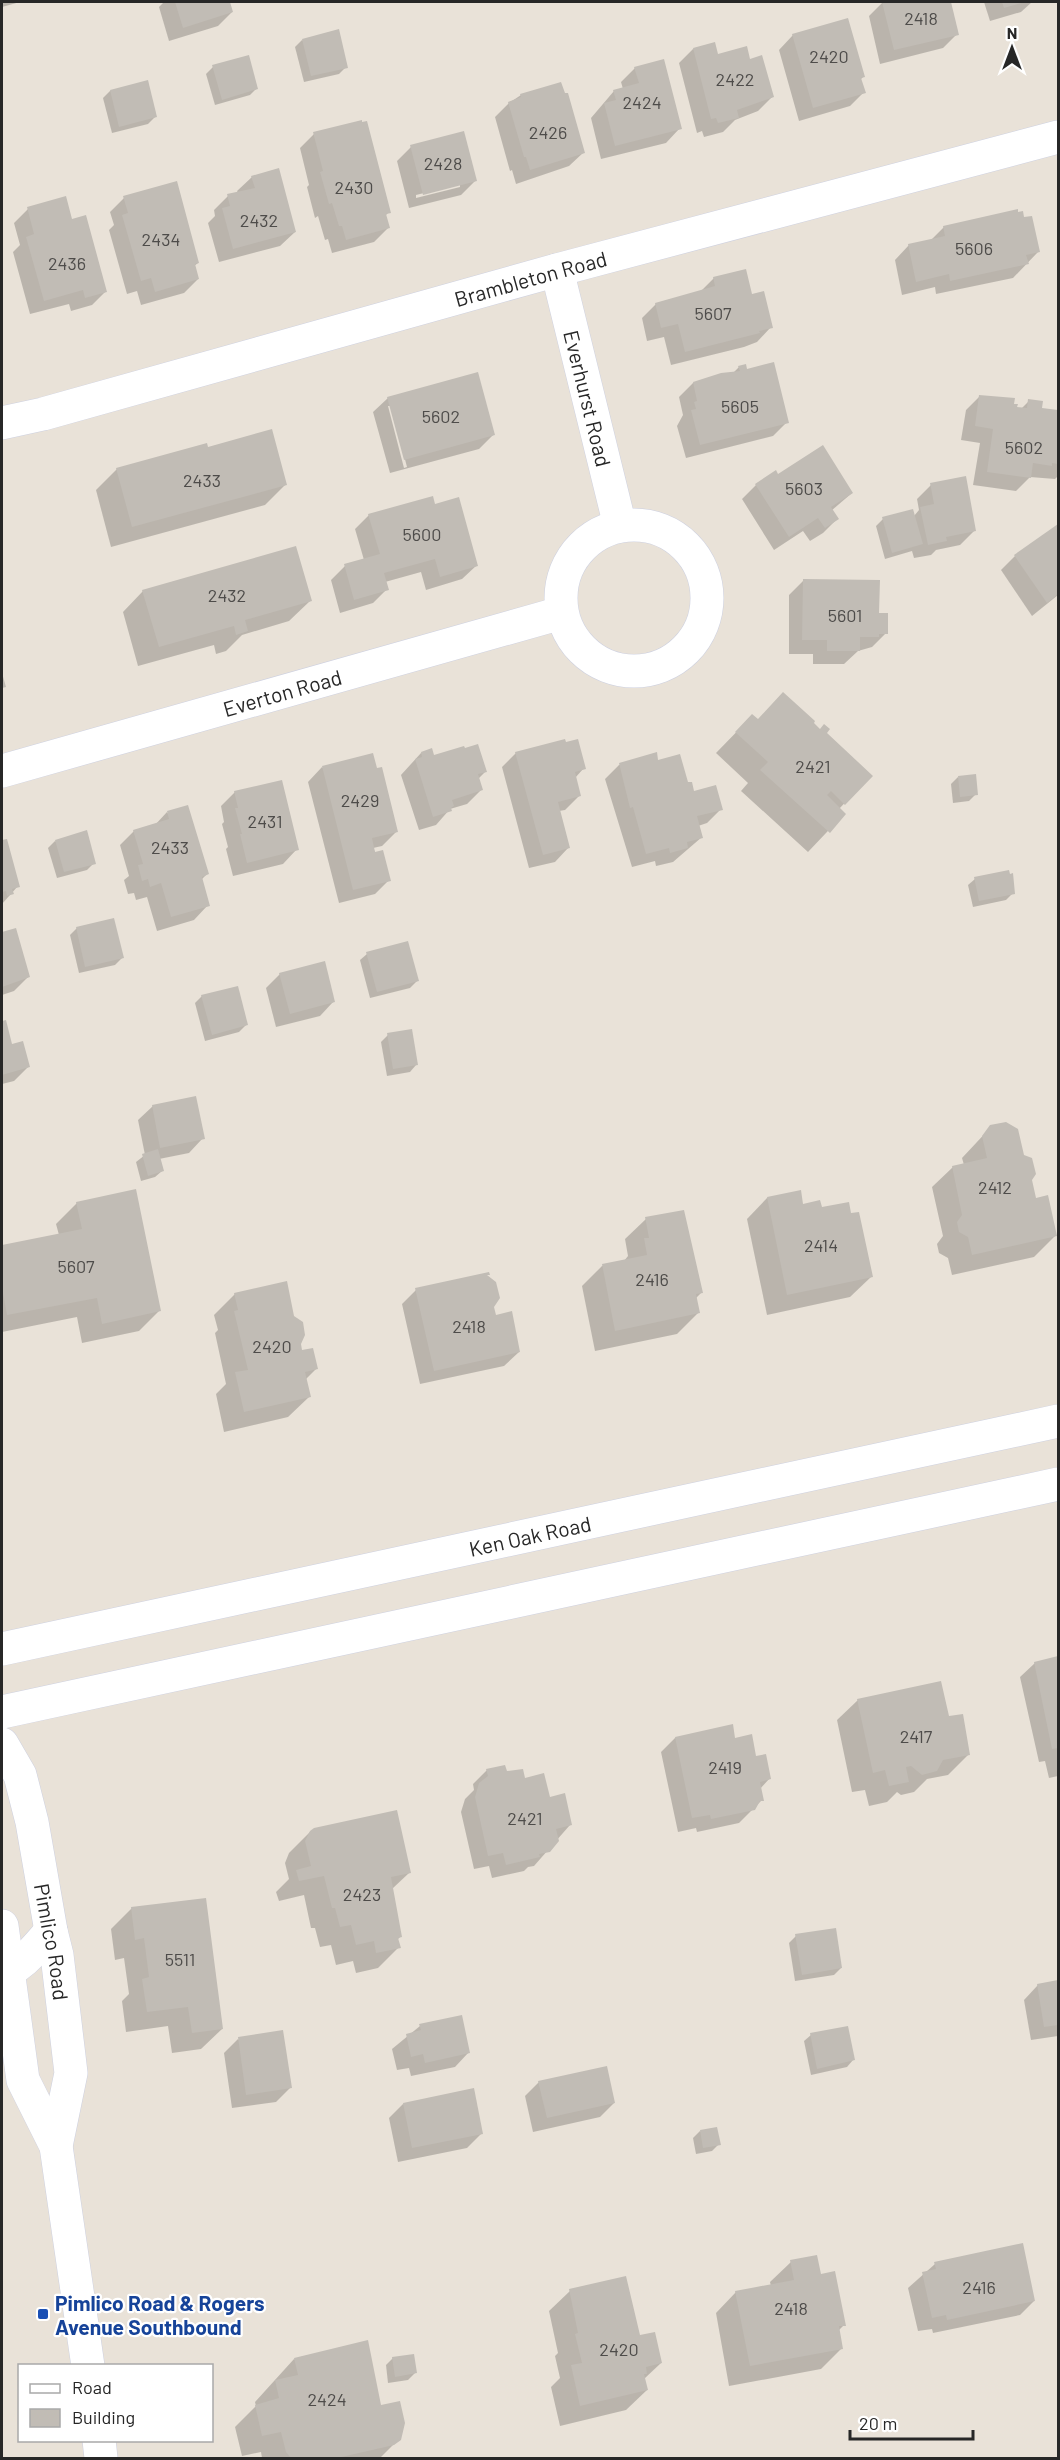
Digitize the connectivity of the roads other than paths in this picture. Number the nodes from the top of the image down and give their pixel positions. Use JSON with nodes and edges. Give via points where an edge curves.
{"nodes":[{"id":1,"x":1059,"y":137,"type":"edge"},
{"id":2,"x":557,"y":270,"type":"junction"},
{"id":3,"x":2,"y":423,"type":"edge"},
{"id":4,"x":620,"y":526,"type":"junction"},
{"id":5,"x":561,"y":614,"type":"junction"},
{"id":6,"x":2,"y":771,"type":"edge"},
{"id":7,"x":1059,"y":1421,"type":"edge"},
{"id":8,"x":1059,"y":1484,"type":"edge"},
{"id":9,"x":2,"y":1649,"type":"edge"},
{"id":10,"x":2,"y":1712,"type":"edge"},
{"id":11,"x":2,"y":1744,"type":"edge"},
{"id":12,"x":2,"y":1926,"type":"edge"},
{"id":13,"x":51,"y":1931,"type":"junction"},
{"id":14,"x":5,"y":1972,"type":"edge"},
{"id":15,"x":56,"y":2146,"type":"junction"},
{"id":16,"x":88,"y":2364,"type":"edge"},
{"id":17,"x":99,"y":2442,"type":"edge"},
{"id":18,"x":102,"y":2458,"type":"edge"}],
"edges":[{"from":1,"to":2,"type":"street","name":"Brambleton Road"},
{"from":2,"to":3,"type":"street","name":"Brambleton Road"},
{"from":2,"to":4,"type":"street","name":"Everhurst Road"},
{"from":4,"to":5,"type":"street","via":[[597,534],[577,552],[563,578]]},
{"from":4,"to":5,"type":"street","via":[[645,525],[664,531],[696,558],[703,572],[708,606],[698,635],[670,663],[640,672],[609,668],[584,654]]},
{"from":5,"to":6,"type":"street","name":"Everton Road"},
{"from":7,"to":9,"type":"street","name":"Ken Oak Road"},
{"from":8,"to":10,"type":"street"},
{"from":11,"to":13,"type":"street","name":"Pimlico Road","via":[[20,1775]]},
{"from":12,"to":14,"type":"street","name":"Pimlico Road"},
{"from":13,"to":14,"type":"street","via":[[29,1955]]},
{"from":13,"to":15,"type":"street","name":"Pimlico Road","via":[[71,2073]]},
{"from":14,"to":15,"type":"street","name":"Pimlico Road","via":[[23,2079]]},
{"from":15,"to":16,"type":"street","name":"Pimlico Road"},
{"from":17,"to":18,"type":"street"}]}
